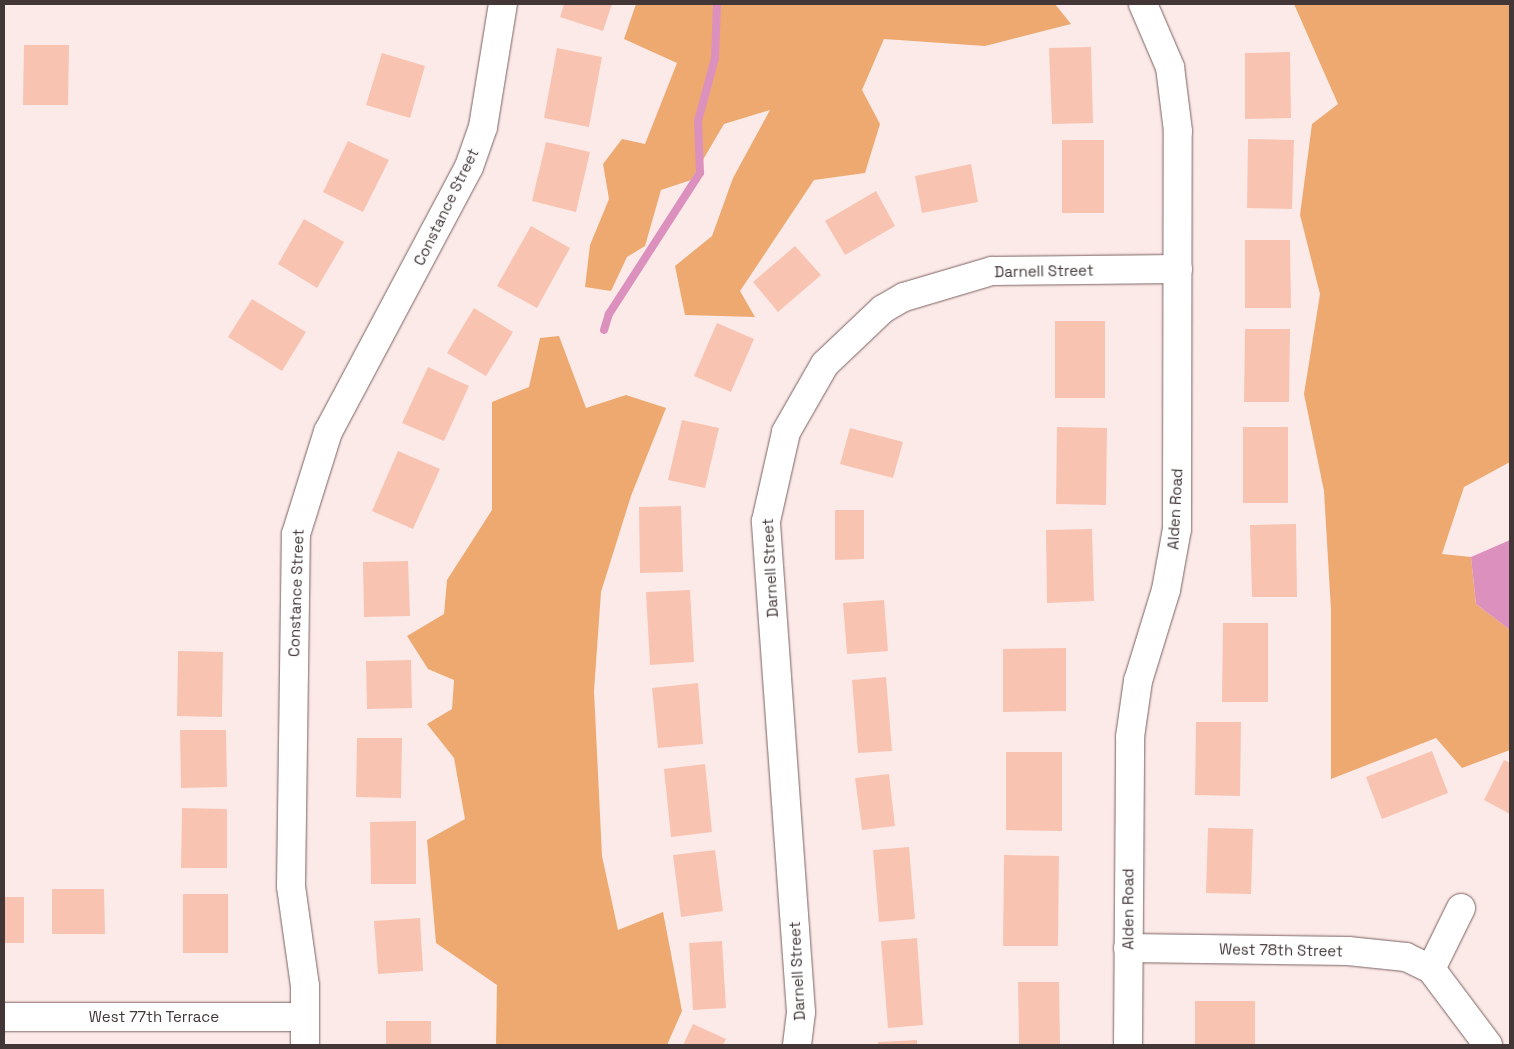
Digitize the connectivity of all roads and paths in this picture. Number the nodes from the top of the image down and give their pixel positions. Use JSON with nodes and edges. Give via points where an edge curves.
{"nodes":[{"id":1,"x":503,"y":4,"type":"edge"},
{"id":2,"x":1143,"y":4,"type":"edge"},
{"id":3,"x":1178,"y":270,"type":"junction"},
{"id":4,"x":1461,"y":908,"type":"dead end"},
{"id":5,"x":1128,"y":948,"type":"junction"},
{"id":6,"x":1432,"y":969,"type":"junction"},
{"id":7,"x":4,"y":1017,"type":"edge"},
{"id":8,"x":305,"y":1017,"type":"junction"},
{"id":9,"x":305,"y":1045,"type":"edge"},
{"id":10,"x":798,"y":1045,"type":"edge"},
{"id":11,"x":1128,"y":1045,"type":"edge"},
{"id":12,"x":1488,"y":1045,"type":"edge"}],
"edges":[{"from":1,"to":8,"type":"street","name":"Constance Street","via":[[483,127],[469,167],[328,432],[296,534],[291,886]]},
{"from":2,"to":3,"type":"street","name":"Alden Road","via":[[1170,67],[1175,95]]},
{"from":3,"to":5,"type":"street","name":"Alden Road","via":[[1177,529],[1166,590],[1134,706]]},
{"from":3,"to":10,"type":"street","name":"Darnell Street","via":[[992,271],[904,297],[883,309],[825,364],[786,432],[766,521],[801,1012]]},
{"from":4,"to":6,"type":"street"},
{"from":5,"to":6,"type":"street","name":"West 78th Street","via":[[1348,951],[1406,957]]},
{"from":5,"to":11,"type":"street","name":"Alden Road"},
{"from":6,"to":12,"type":"street","name":"West 78th Street"},
{"from":7,"to":8,"type":"street","name":"West 77th Terrace"},
{"from":8,"to":9,"type":"street","name":"Constance Street"}]}
